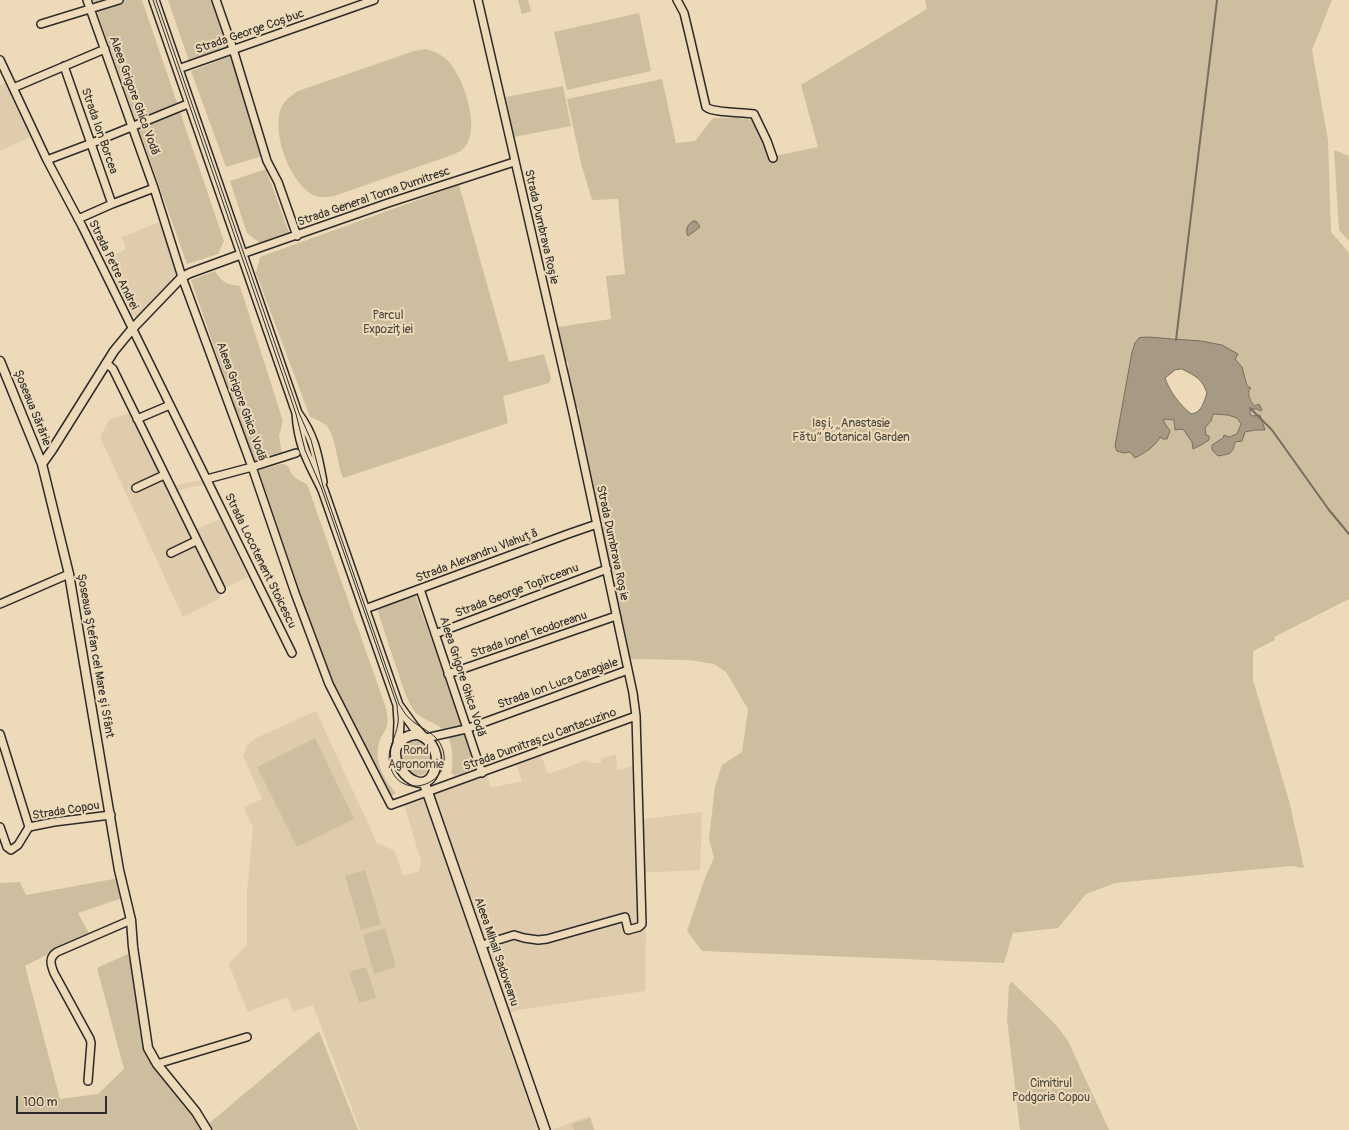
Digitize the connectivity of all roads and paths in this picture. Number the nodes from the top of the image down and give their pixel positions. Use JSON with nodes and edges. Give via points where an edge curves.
{"nodes":[{"id":1,"x":87,"y":0,"type":"edge"},
{"id":2,"x":119,"y":0,"type":"edge"},
{"id":3,"x":154,"y":0,"type":"edge"},
{"id":4,"x":216,"y":0,"type":"edge"},
{"id":5,"x":374,"y":0,"type":"edge"},
{"id":6,"x":478,"y":0,"type":"edge"},
{"id":7,"x":677,"y":0,"type":"edge"},
{"id":8,"x":90,"y":9,"type":"junction"},
{"id":9,"x":41,"y":24,"type":"dead end"},
{"id":10,"x":105,"y":49,"type":"junction"},
{"id":11,"x":233,"y":49,"type":"junction"},
{"id":12,"x":0,"y":60,"type":"edge"},
{"id":13,"x":64,"y":66,"type":"junction"},
{"id":14,"x":178,"y":69,"type":"junction"},
{"id":15,"x":13,"y":88,"type":"junction"},
{"id":16,"x":190,"y":103,"type":"junction"},
{"id":17,"x":132,"y":126,"type":"junction"},
{"id":18,"x":92,"y":143,"type":"junction"},
{"id":19,"x":773,"y":158,"type":"dead end"},
{"id":20,"x":47,"y":160,"type":"junction"},
{"id":21,"x":514,"y":162,"type":"junction"},
{"id":22,"x":154,"y":188,"type":"junction"},
{"id":23,"x":112,"y":204,"type":"junction"},
{"id":24,"x":78,"y":218,"type":"junction"},
{"id":25,"x":297,"y":236,"type":"junction"},
{"id":26,"x":242,"y":254,"type":"junction"},
{"id":27,"x":182,"y":277,"type":"junction"},
{"id":28,"x":133,"y":328,"type":"junction"},
{"id":29,"x":0,"y":361,"type":"edge"},
{"id":30,"x":106,"y":363,"type":"junction"},
{"id":31,"x":170,"y":405,"type":"junction"},
{"id":32,"x":137,"y":420,"type":"junction"},
{"id":33,"x":296,"y":453,"type":"dead end"},
{"id":34,"x":42,"y":464,"type":"junction"},
{"id":35,"x":252,"y":467,"type":"junction"},
{"id":36,"x":164,"y":475,"type":"junction"},
{"id":37,"x":207,"y":479,"type":"junction"},
{"id":38,"x":136,"y":488,"type":"dead end"},
{"id":39,"x":597,"y":524,"type":"junction"},
{"id":40,"x":196,"y":540,"type":"junction"},
{"id":41,"x":171,"y":553,"type":"dead end"},
{"id":42,"x":607,"y":569,"type":"junction"},
{"id":43,"x":69,"y":574,"type":"junction"},
{"id":44,"x":221,"y":589,"type":"dead end"},
{"id":45,"x":420,"y":589,"type":"junction"},
{"id":46,"x":0,"y":604,"type":"edge"},
{"id":47,"x":365,"y":609,"type":"junction"},
{"id":48,"x":616,"y":616,"type":"junction"},
{"id":49,"x":435,"y":634,"type":"junction"},
{"id":50,"x":292,"y":653,"type":"dead end"},
{"id":51,"x":628,"y":670,"type":"junction"},
{"id":52,"x":448,"y":674,"type":"junction"},
{"id":53,"x":398,"y":705,"type":"junction"},
{"id":54,"x":636,"y":716,"type":"junction"},
{"id":55,"x":466,"y":729,"type":"junction"},
{"id":56,"x":0,"y":734,"type":"edge"},
{"id":57,"x":424,"y":737,"type":"junction"},
{"id":58,"x":398,"y":746,"type":"junction"},
{"id":59,"x":482,"y":773,"type":"junction"},
{"id":60,"x":424,"y":782,"type":"junction"},
{"id":61,"x":428,"y":791,"type":"junction"},
{"id":62,"x":391,"y":804,"type":"joint"},
{"id":63,"x":111,"y":815,"type":"junction"},
{"id":64,"x":0,"y":827,"type":"edge"},
{"id":65,"x":29,"y":827,"type":"junction"},
{"id":66,"x":132,"y":920,"type":"junction"},
{"id":67,"x":482,"y":946,"type":"junction"},
{"id":68,"x":247,"y":1037,"type":"dead end"},
{"id":69,"x":157,"y":1064,"type":"junction"},
{"id":70,"x":88,"y":1081,"type":"dead end"},
{"id":71,"x":207,"y":1130,"type":"edge"},
{"id":72,"x":545,"y":1130,"type":"edge"}],
"edges":[{"from":1,"to":8,"type":"street","name":"Aleea Grigore Ghica Vodă"},
{"from":2,"to":8,"type":"street"},
{"from":3,"to":14,"type":"main road"},
{"from":4,"to":11,"type":"street"},
{"from":5,"to":11,"type":"street","name":"Strada George Coșbuc"},
{"from":6,"to":21,"type":"street","name":"Strada Dumbrava Roșie"},
{"from":7,"to":19,"type":"street","via":[[684,13],[706,106],[714,111],[754,114]]},
{"from":8,"to":9,"type":"street"},
{"from":8,"to":10,"type":"street","name":"Aleea Grigore Ghica Vodă"},
{"from":10,"to":13,"type":"street"},
{"from":10,"to":17,"type":"street","name":"Aleea Grigore Ghica Vodă"},
{"from":11,"to":14,"type":"street","name":"Strada George Coșbuc"},
{"from":11,"to":25,"type":"street","via":[[268,160]]},
{"from":12,"to":15,"type":"street","name":"Strada Petre Andrei"},
{"from":13,"to":15,"type":"street"},
{"from":13,"to":18,"type":"street","name":"Strada Ion Borcea"},
{"from":14,"to":16,"type":"main road"},
{"from":15,"to":20,"type":"street","name":"Strada Petre Andrei"},
{"from":16,"to":17,"type":"street"},
{"from":16,"to":26,"type":"main road"},
{"from":17,"to":18,"type":"street"},
{"from":17,"to":22,"type":"street","name":"Aleea Grigore Ghica Vodă"},
{"from":18,"to":20,"type":"street"},
{"from":18,"to":23,"type":"street","name":"Strada Ion Borcea"},
{"from":20,"to":24,"type":"street","name":"Strada Petre Andrei"},
{"from":21,"to":25,"type":"street","name":"Strada General Toma Dumitresc"},
{"from":21,"to":39,"type":"street","name":"Strada Dumbrava Roșie"},
{"from":22,"to":23,"type":"street"},
{"from":22,"to":27,"type":"street","name":"Aleea Grigore Ghica Vodă"},
{"from":23,"to":24,"type":"street"},
{"from":24,"to":28,"type":"street","name":"Strada Petre Andrei"},
{"from":25,"to":26,"type":"street","name":"Strada General Toma Dumitresc"},
{"from":26,"to":27,"type":"street"},
{"from":26,"to":47,"type":"main road","via":[[297,413],[302,445],[323,490]]},
{"from":27,"to":28,"type":"street"},
{"from":27,"to":35,"type":"street","name":"Aleea Grigore Ghica Vodă"},
{"from":28,"to":30,"type":"street"},
{"from":28,"to":31,"type":"street","name":"Strada Petre Andrei"},
{"from":29,"to":34,"type":"street","name":"Șoseaua Sărărie"},
{"from":30,"to":32,"type":"street","via":[[113,369]]},
{"from":30,"to":34,"type":"street"},
{"from":31,"to":32,"type":"street"},
{"from":31,"to":37,"type":"street","name":"Strada Petre Andrei"},
{"from":32,"to":36,"type":"street"},
{"from":33,"to":35,"type":"street"},
{"from":34,"to":43,"type":"street","name":"Șoseaua Ștefan cel Mare și Sfânt"},
{"from":35,"to":37,"type":"street"},
{"from":35,"to":62,"type":"street","name":"Aleea Grigore Ghica Vodă","via":[[329,684]]},
{"from":36,"to":38,"type":"street"},
{"from":36,"to":40,"type":"street"},
{"from":37,"to":50,"type":"street","name":"Strada Locotenent Stoicescu"},
{"from":39,"to":42,"type":"street","name":"Strada Dumbrava Roșie"},
{"from":39,"to":45,"type":"street","name":"Strada Alexandru Vlahuță"},
{"from":40,"to":41,"type":"street"},
{"from":40,"to":44,"type":"street"},
{"from":42,"to":48,"type":"street","name":"Strada Dumbrava Roșie"},
{"from":42,"to":49,"type":"street","name":"Strada George Topîrceanu"},
{"from":43,"to":46,"type":"street"},
{"from":43,"to":63,"type":"street","name":"Șoseaua Ștefan cel Mare și Sfânt"},
{"from":45,"to":47,"type":"street","name":"Strada Alexandru Vlahuță"},
{"from":45,"to":49,"type":"street","name":"Aleea Grigore Ghica Vodă"},
{"from":47,"to":53,"type":"main road"},
{"from":48,"to":51,"type":"street","name":"Strada Dumbrava Roșie"},
{"from":48,"to":52,"type":"street","name":"Strada Ionel Teodoreanu"},
{"from":49,"to":52,"type":"street","name":"Aleea Grigore Ghica Vodă"},
{"from":51,"to":54,"type":"street","name":"Strada Dumbrava Roșie"},
{"from":51,"to":55,"type":"street","name":"Strada Ion Luca Caragiale"},
{"from":52,"to":55,"type":"street","name":"Aleea Grigore Ghica Vodă"},
{"from":53,"to":57,"type":"main road"},
{"from":53,"to":58,"type":"main road"},
{"from":54,"to":59,"type":"street","name":"Strada Dumitrașcu Cantacuzino"},
{"from":54,"to":67,"type":"street","name":"Strada Dumbrava Roșie","via":[[642,924],[639,928],[628,930],[625,917],[547,939],[538,940],[514,935]]},
{"from":55,"to":57,"type":"street","name":"Strada Ion Luca Caragiale"},
{"from":55,"to":59,"type":"street","name":"Aleea Grigore Ghica Vodă"},
{"from":56,"to":65,"type":"street"},
{"from":57,"to":58,"type":"main road","via":[[417,734],[407,735]]},
{"from":57,"to":60,"type":"main road","via":[[434,749],[437,763],[432,776]]},
{"from":58,"to":60,"type":"main road","via":[[396,757],[403,774],[413,781]]},
{"from":59,"to":61,"type":"street","name":"Strada Dumitrașcu Cantacuzino"},
{"from":60,"to":61,"type":"main road","name":"Aleea Mihail Sadoveanu"},
{"from":61,"to":62,"type":"street","name":"Strada Dumitrașcu Cantacuzino"},
{"from":61,"to":67,"type":"main road","name":"Aleea Mihail Sadoveanu"},
{"from":63,"to":65,"type":"street","name":"Strada Copou"},
{"from":63,"to":66,"type":"street","name":"Șoseaua Ștefan cel Mare și Sfânt"},
{"from":64,"to":65,"type":"street","name":"Strada Copou","via":[[7,847],[11,850],[18,845]]},
{"from":66,"to":69,"type":"street","name":"Șoseaua Ștefan cel Mare și Sfânt","via":[[133,947],[148,1048]]},
{"from":66,"to":70,"type":"street","via":[[56,952],[50,962],[90,1039]]},
{"from":67,"to":72,"type":"main road","name":"Aleea Mihail Sadoveanu"},
{"from":68,"to":69,"type":"street"},
{"from":69,"to":71,"type":"street","name":"Șoseaua Ștefan cel Mare și Sfânt","via":[[196,1112]]}]}
